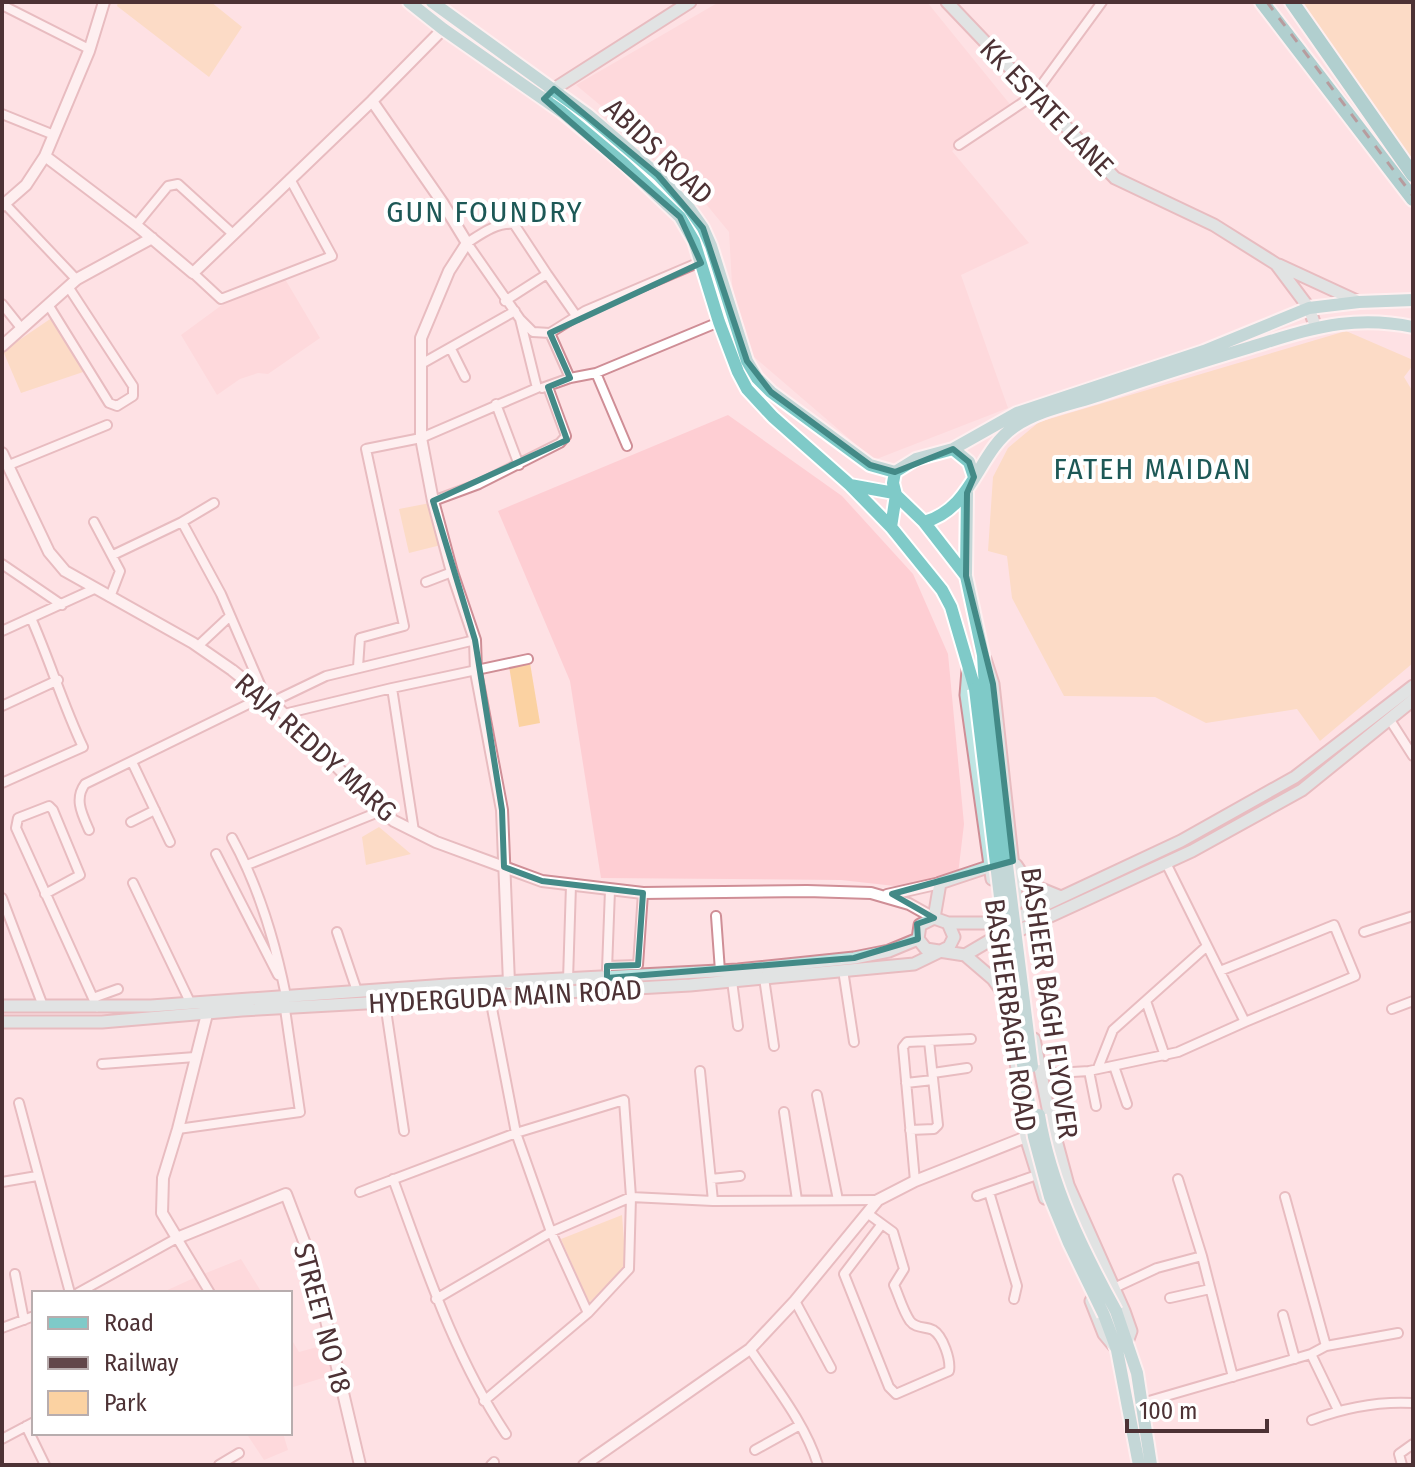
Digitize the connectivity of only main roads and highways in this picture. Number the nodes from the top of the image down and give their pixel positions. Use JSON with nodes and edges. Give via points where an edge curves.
{"nodes":[{"id":1,"x":409,"y":2,"type":"edge"},
{"id":2,"x":432,"y":2,"type":"edge"},
{"id":3,"x":690,"y":2,"type":"edge"},
{"id":4,"x":947,"y":2,"type":"edge"},
{"id":5,"x":1262,"y":2,"type":"edge"},
{"id":6,"x":1292,"y":2,"type":"edge"},
{"id":7,"x":554,"y":89,"type":"junction"},
{"id":8,"x":544,"y":99,"type":"junction"},
{"id":9,"x":1413,"y":175,"type":"edge"},
{"id":10,"x":1413,"y":199,"type":"edge"},
{"id":11,"x":1276,"y":264,"type":"junction"},
{"id":12,"x":1413,"y":300,"type":"edge"},
{"id":13,"x":1359,"y":302,"type":"junction"},
{"id":14,"x":1309,"y":308,"type":"junction"},
{"id":15,"x":1413,"y":327,"type":"edge"},
{"id":16,"x":1316,"y":328,"type":"junction"},
{"id":17,"x":953,"y":449,"type":"junction"},
{"id":18,"x":895,"y":472,"type":"junction"},
{"id":19,"x":974,"y":477,"type":"junction"},
{"id":20,"x":850,"y":485,"type":"junction"},
{"id":21,"x":967,"y":493,"type":"junction"},
{"id":22,"x":895,"y":494,"type":"junction"},
{"id":23,"x":924,"y":522,"type":"junction"},
{"id":24,"x":891,"y":527,"type":"junction"},
{"id":25,"x":966,"y":576,"type":"junction"},
{"id":26,"x":983,"y":655,"type":"junction"},
{"id":27,"x":969,"y":663,"type":"junction"},
{"id":28,"x":1413,"y":686,"type":"edge"},
{"id":29,"x":980,"y":688,"type":"junction"},
{"id":30,"x":1413,"y":700,"type":"edge"},
{"id":31,"x":1305,"y":769,"type":"junction"},
{"id":32,"x":1313,"y":781,"type":"junction"},
{"id":33,"x":1013,"y":861,"type":"junction"},
{"id":34,"x":990,"y":865,"type":"junction"},
{"id":35,"x":1061,"y":897,"type":"junction"},
{"id":36,"x":934,"y":918,"type":"junction"},
{"id":37,"x":948,"y":923,"type":"junction"},
{"id":38,"x":1019,"y":923,"type":"junction"},
{"id":39,"x":999,"y":928,"type":"junction"},
{"id":40,"x":918,"y":939,"type":"junction"},
{"id":41,"x":940,"y":953,"type":"junction"},
{"id":42,"x":965,"y":955,"type":"junction"},
{"id":43,"x":285,"y":997,"type":"junction"},
{"id":44,"x":1007,"y":1000,"type":"junction"},
{"id":45,"x":2,"y":1006,"type":"edge"},
{"id":46,"x":209,"y":1007,"type":"junction"},
{"id":47,"x":2,"y":1022,"type":"edge"},
{"id":48,"x":1122,"y":1346,"type":"junction"},
{"id":49,"x":1139,"y":1465,"type":"edge"},
{"id":50,"x":1151,"y":1465,"type":"edge"}],
"edges":[{"from":1,"to":8,"type":"main road","name":"BASHEER BAGH FLYOVER"},
{"from":2,"to":7,"type":"main road","name":"ABIDS ROAD"},
{"from":3,"to":7,"type":"main road"},
{"from":4,"to":11,"type":"main road","name":"KK ESTATE LANE","via":[[1115,178],[1214,225]]},
{"from":5,"to":10,"type":"highway"},
{"from":6,"to":9,"type":"highway"},
{"from":7,"to":8,"type":"main road"},
{"from":7,"to":18,"type":"main road","name":"ABIDS ROAD","via":[[658,175],[689,208],[703,228],[740,344],[757,378],[870,465]]},
{"from":8,"to":20,"type":"main road","name":"BASHEER BAGH FLYOVER","via":[[680,217],[694,241],[747,389]]},
{"from":11,"to":13,"type":"main road"},
{"from":11,"to":14,"type":"main road","name":"KK ESTATE LANE"},
{"from":12,"to":13,"type":"main road"},
{"from":13,"to":14,"type":"main road"},
{"from":14,"to":16,"type":"main road","name":"KK ESTATE LANE"},
{"from":14,"to":17,"type":"main road","via":[[1204,351],[1017,413]]},
{"from":15,"to":16,"type":"main road","via":[[1364,322]]},
{"from":16,"to":19,"type":"main road","via":[[1015,426]]},
{"from":17,"to":18,"type":"main road","via":[[916,459]]},
{"from":17,"to":19,"type":"main road","via":[[969,462]]},
{"from":18,"to":22,"type":"main road"},
{"from":19,"to":21,"type":"main road"},
{"from":20,"to":22,"type":"main road"},
{"from":20,"to":24,"type":"main road","name":"BASHEER BAGH FLYOVER"},
{"from":21,"to":23,"type":"main road","via":[[945,513]]},
{"from":21,"to":25,"type":"main road"},
{"from":22,"to":23,"type":"main road"},
{"from":22,"to":24,"type":"main road"},
{"from":23,"to":25,"type":"main road"},
{"from":24,"to":27,"type":"main road","name":"BASHEER BAGH FLYOVER","via":[[942,590]]},
{"from":25,"to":26,"type":"main road","name":"BASHEER BAGH FLYOVER"},
{"from":26,"to":29,"type":"main road","name":"BASHEER BAGH FLYOVER"},
{"from":26,"to":33,"type":"main road","name":"BASHEERBAGH ROAD","via":[[993,684]]},
{"from":27,"to":29,"type":"main road","name":"BASHEER BAGH FLYOVER"},
{"from":27,"to":34,"type":"main road","name":"BASHEERBAGH ROAD","via":[[966,695]]},
{"from":28,"to":31,"type":"main road"},
{"from":29,"to":48,"type":"main road","name":"BASHEER BAGH FLYOVER","bridge":true,"via":[[1041,1130],[1054,1178]]},
{"from":30,"to":32,"type":"main road"},
{"from":31,"to":32,"type":"main road"},
{"from":31,"to":35,"type":"main road","via":[[1181,841]]},
{"from":32,"to":38,"type":"main road","via":[[1166,863]]},
{"from":33,"to":34,"type":"main road"},
{"from":33,"to":35,"type":"main road","via":[[1029,884]]},
{"from":33,"to":38,"type":"main road","name":"BASHEERBAGH ROAD"},
{"from":34,"to":36,"type":"main road","via":[[940,883]]},
{"from":34,"to":39,"type":"main road","name":"BASHEERBAGH ROAD"},
{"from":35,"to":38,"type":"main road"},
{"from":36,"to":37,"type":"main road","name":"RAJA REDDY MARG"},
{"from":36,"to":40,"type":"main road","via":[[920,925]]},
{"from":37,"to":39,"type":"main road","name":"RAJA REDDY MARG"},
{"from":37,"to":41,"type":"main road","via":[[954,937]]},
{"from":38,"to":39,"type":"main road"},
{"from":38,"to":48,"type":"main road","name":"BASHEERBAGH ROAD","via":[[1040,1074],[1068,1185],[1131,1331]]},
{"from":39,"to":42,"type":"main road"},
{"from":39,"to":44,"type":"main road","name":"BASHEERBAGH ROAD"},
{"from":40,"to":41,"type":"main road","via":[[926,949]]},
{"from":40,"to":43,"type":"main road","name":"HYDERGUDA MAIN ROAD","via":[[854,958],[720,971],[607,972],[568,980]]},
{"from":41,"to":42,"type":"main road","name":"HYDERGUDA MAIN ROAD"},
{"from":41,"to":43,"type":"main road","name":"HYDERGUDA MAIN ROAD","via":[[914,964],[429,1004]]},
{"from":42,"to":44,"type":"main road","via":[[993,979]]},
{"from":43,"to":46,"type":"main road","name":"HYDERGUDA MAIN ROAD"},
{"from":44,"to":48,"type":"main road","name":"BASHEERBAGH ROAD","via":[[1026,1137],[1037,1175],[1104,1334]]},
{"from":45,"to":46,"type":"main road","name":"HYDERGUDA MAIN ROAD","via":[[190,1002]]},
{"from":46,"to":47,"type":"main road","name":"HYDERGUDA MAIN ROAD","via":[[102,1022]]},
{"from":48,"to":49,"type":"main road"},
{"from":48,"to":50,"type":"main road","via":[[1142,1403]]}]}
